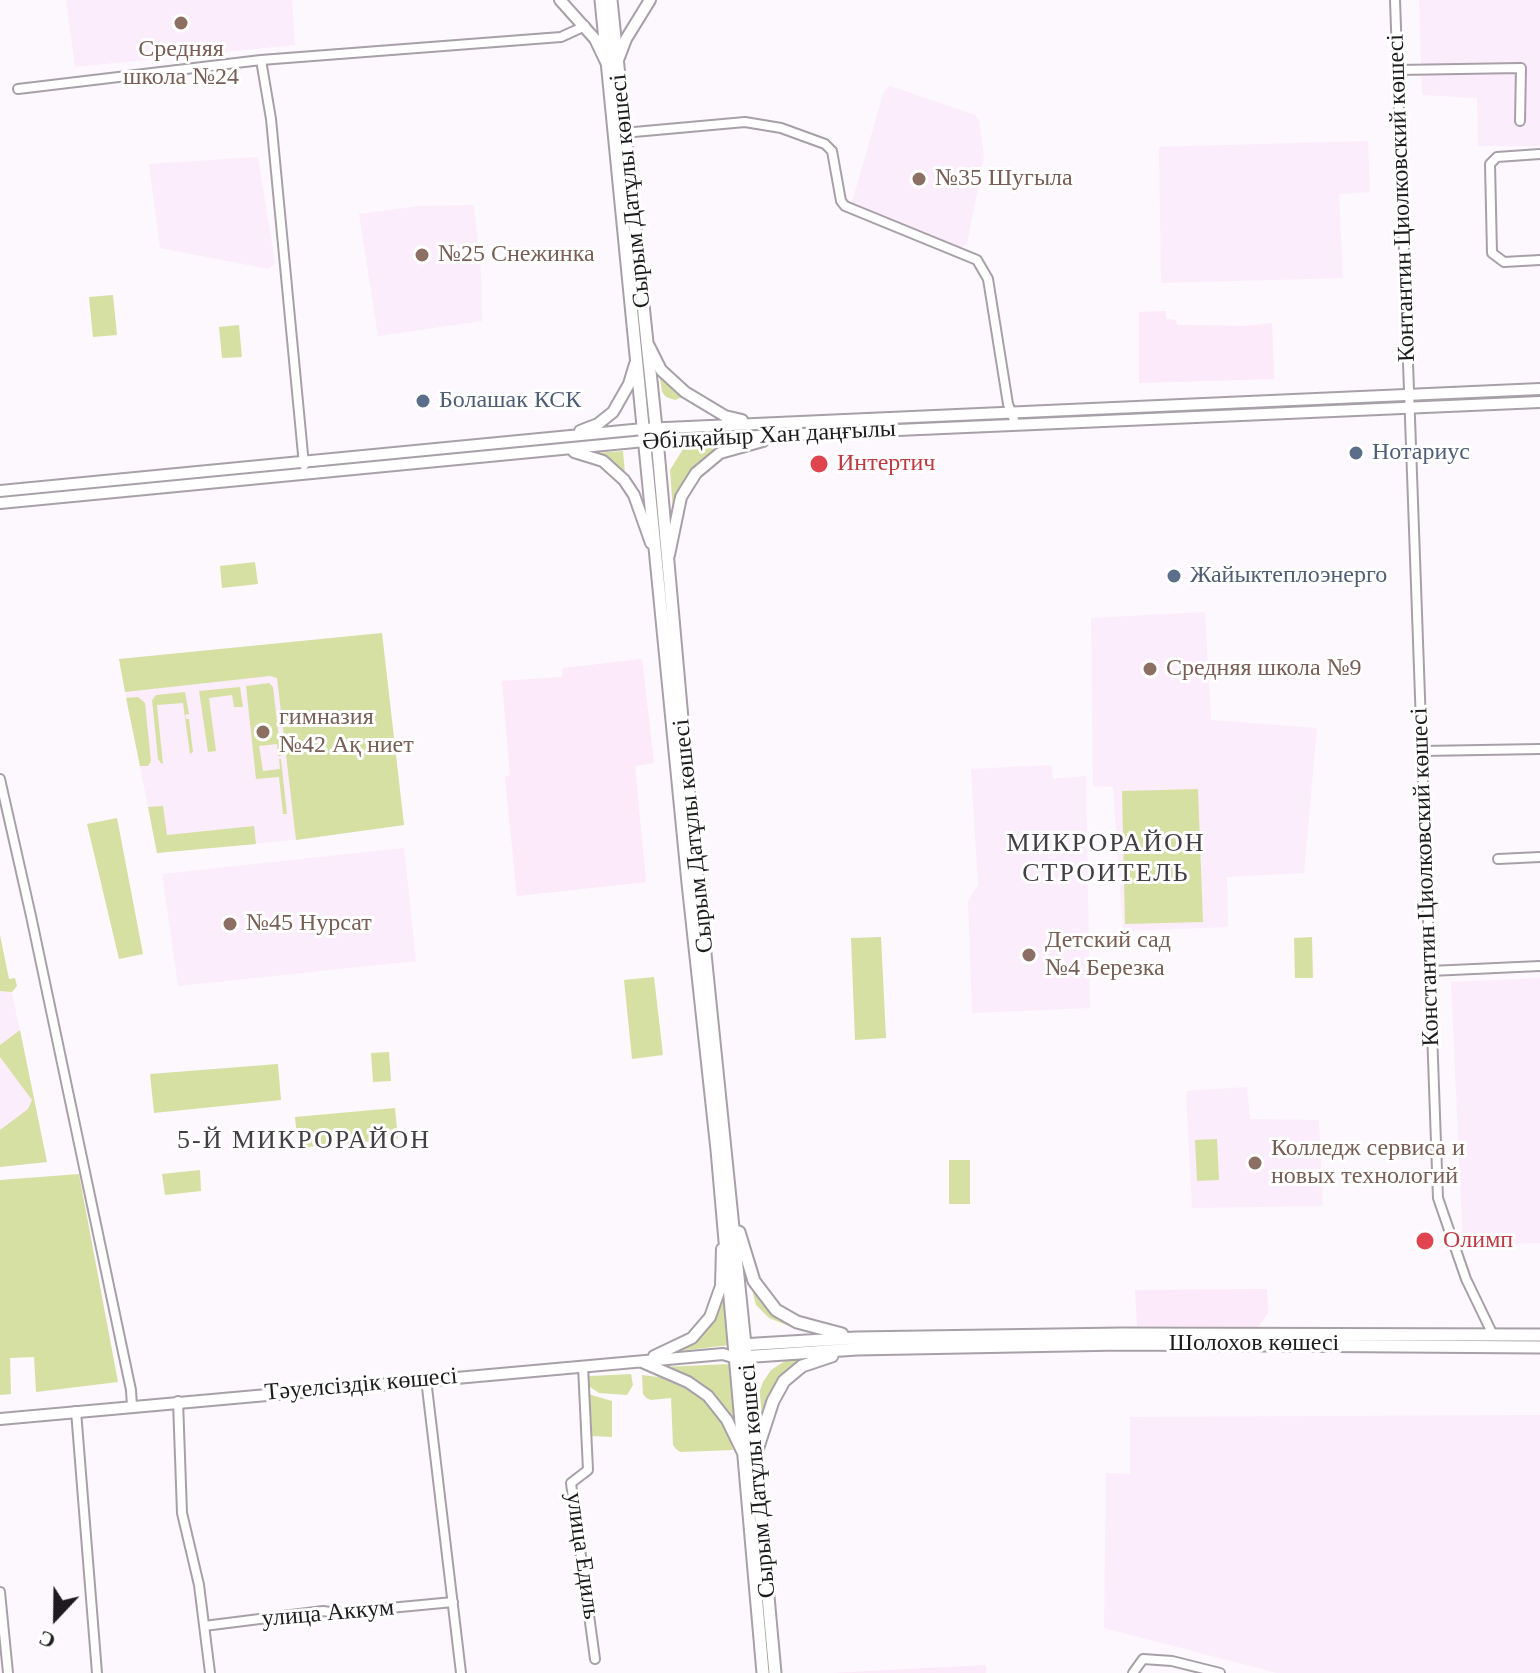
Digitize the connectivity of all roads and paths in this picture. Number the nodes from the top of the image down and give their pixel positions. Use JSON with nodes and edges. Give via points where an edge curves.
{"nodes":[{"id":1,"x":560,"y":0,"type":"edge"},
{"id":2,"x":601,"y":0,"type":"edge"},
{"id":3,"x":611,"y":0,"type":"edge"},
{"id":4,"x":650,"y":0,"type":"edge"},
{"id":5,"x":1395,"y":0,"type":"edge"},
{"id":6,"x":585,"y":26,"type":"junction"},
{"id":7,"x":261,"y":60,"type":"junction"},
{"id":8,"x":612,"y":63,"type":"junction"},
{"id":9,"x":1398,"y":70,"type":"junction"},
{"id":10,"x":18,"y":89,"type":"dead end"},
{"id":11,"x":1520,"y":121,"type":"dead end"},
{"id":12,"x":619,"y":133,"type":"junction"},
{"id":13,"x":1540,"y":154,"type":"edge"},
{"id":14,"x":1540,"y":260,"type":"edge"},
{"id":15,"x":647,"y":342,"type":"junction"},
{"id":16,"x":636,"y":357,"type":"junction"},
{"id":17,"x":1540,"y":389,"type":"edge"},
{"id":18,"x":1409,"y":396,"type":"junction"},
{"id":19,"x":1540,"y":402,"type":"edge"},
{"id":20,"x":1410,"y":408,"type":"junction"},
{"id":21,"x":1011,"y":413,"type":"junction"},
{"id":22,"x":760,"y":423,"type":"junction"},
{"id":23,"x":1016,"y":425,"type":"junction"},
{"id":24,"x":796,"y":434,"type":"junction"},
{"id":25,"x":650,"y":435,"type":"junction"},
{"id":26,"x":555,"y":437,"type":"junction"},
{"id":27,"x":556,"y":449,"type":"junction"},
{"id":28,"x":303,"y":461,"type":"junction"},
{"id":29,"x":304,"y":473,"type":"junction"},
{"id":30,"x":0,"y":491,"type":"edge"},
{"id":31,"x":0,"y":503,"type":"edge"},
{"id":32,"x":662,"y":562,"type":"junction"},
{"id":33,"x":1540,"y":749,"type":"edge"},
{"id":34,"x":1422,"y":751,"type":"junction"},
{"id":35,"x":0,"y":779,"type":"edge"},
{"id":36,"x":1540,"y":857,"type":"edge"},
{"id":37,"x":1498,"y":859,"type":"dead end"},
{"id":38,"x":1540,"y":966,"type":"edge"},
{"id":39,"x":1430,"y":971,"type":"junction"},
{"id":40,"x":727,"y":1208,"type":"junction"},
{"id":41,"x":1540,"y":1335,"type":"edge"},
{"id":42,"x":1494,"y":1341,"type":"junction"},
{"id":43,"x":857,"y":1343,"type":"junction"},
{"id":44,"x":1540,"y":1347,"type":"edge"},
{"id":45,"x":741,"y":1351,"type":"junction"},
{"id":46,"x":641,"y":1361,"type":"junction"},
{"id":47,"x":583,"y":1366,"type":"junction"},
{"id":48,"x":426,"y":1379,"type":"junction"},
{"id":49,"x":178,"y":1401,"type":"junction"},
{"id":50,"x":132,"y":1406,"type":"junction"},
{"id":51,"x":76,"y":1411,"type":"junction"},
{"id":52,"x":0,"y":1419,"type":"edge"},
{"id":53,"x":750,"y":1455,"type":"junction"},
{"id":54,"x":0,"y":1592,"type":"edge"},
{"id":55,"x":453,"y":1602,"type":"junction"},
{"id":56,"x":204,"y":1626,"type":"junction"},
{"id":57,"x":595,"y":1659,"type":"dead end"},
{"id":58,"x":8,"y":1673,"type":"edge"},
{"id":59,"x":97,"y":1673,"type":"edge"},
{"id":60,"x":210,"y":1673,"type":"edge"},
{"id":61,"x":461,"y":1673,"type":"edge"},
{"id":62,"x":763,"y":1673,"type":"edge"},
{"id":63,"x":775,"y":1673,"type":"edge"},
{"id":64,"x":1133,"y":1673,"type":"edge"},
{"id":65,"x":1220,"y":1673,"type":"edge"}],
"edges":[{"from":1,"to":6,"type":"main road"},
{"from":2,"to":8,"type":"highway","name":"Сырым Датұлы көшесі"},
{"from":3,"to":8,"type":"highway","name":"Сырым Датұлы көшесі"},
{"from":4,"to":8,"type":"main road"},
{"from":5,"to":9,"type":"street","name":"Контантин Циолковский көшесі"},
{"from":6,"to":7,"type":"street","via":[[561,37]]},
{"from":6,"to":8,"type":"main road"},
{"from":7,"to":10,"type":"street"},
{"from":7,"to":28,"type":"street"},
{"from":8,"to":12,"type":"highway","name":"Сырым Датұлы көшесі"},
{"from":9,"to":11,"type":"street","via":[[1521,68]]},
{"from":9,"to":18,"type":"street","name":"Контантин Циолковский көшесі"},
{"from":12,"to":15,"type":"highway","name":"Сырым Датұлы көшесі"},
{"from":12,"to":16,"type":"highway","name":"Сырым Датұлы көшесі"},
{"from":12,"to":21,"type":"street","via":[[745,122],[825,144],[832,151],[845,206],[977,260],[988,279]]},
{"from":13,"to":14,"type":"street","via":[[1497,157],[1490,164],[1492,253],[1504,262]]},
{"from":15,"to":22,"type":"main road","via":[[661,370],[685,392],[725,416]]},
{"from":15,"to":25,"type":"highway","name":"Сырым Датұлы көшесі"},
{"from":16,"to":25,"type":"highway","name":"Сырым Датұлы көшесі"},
{"from":16,"to":26,"type":"main road","via":[[624,394],[607,419]]},
{"from":17,"to":18,"type":"main road","name":"Әбілқайыр Хан даңғылы"},
{"from":18,"to":20,"type":"street","name":"Контантин Циолковский көшесі"},
{"from":18,"to":21,"type":"main road","name":"Әбілқайыр Хан даңғылы"},
{"from":19,"to":20,"type":"main road","name":"Әбілқайыр Хан даңғылы"},
{"from":20,"to":23,"type":"main road","name":"Әбілқайыр Хан даңғылы"},
{"from":20,"to":34,"type":"street","name":"Константин Циолковский көшесі"},
{"from":21,"to":22,"type":"main road","name":"Әбілқайыр Хан даңғылы"},
{"from":21,"to":23,"type":"street"},
{"from":22,"to":25,"type":"main road","name":"Әбілқайыр Хан даңғылы"},
{"from":23,"to":24,"type":"main road","name":"Әбілқайыр Хан даңғылы"},
{"from":24,"to":25,"type":"main road","name":"Әбілқайыр Хан даңғылы"},
{"from":24,"to":32,"type":"main road","via":[[720,453],[696,473],[681,497]]},
{"from":25,"to":26,"type":"main road","name":"Әбілқайыр Хан даңғылы"},
{"from":25,"to":27,"type":"main road","name":"Әбілқайыр Хан даңғылы"},
{"from":25,"to":32,"type":"highway","name":"Сырым Датұлы көшесі"},
{"from":26,"to":28,"type":"main road","name":"Әбілқайыр Хан даңғылы"},
{"from":27,"to":29,"type":"main road","name":"Әбілқайыр Хан даңғылы"},
{"from":27,"to":32,"type":"main road","via":[[593,456],[624,480]]},
{"from":28,"to":29,"type":"street"},
{"from":28,"to":30,"type":"main road","name":"Әбілқайыр Хан даңғылы"},
{"from":29,"to":31,"type":"main road","name":"Әбілқайыр Хан даңғылы"},
{"from":32,"to":40,"type":"highway","name":"Сырым Датұлы көшесі"},
{"from":33,"to":34,"type":"street"},
{"from":34,"to":39,"type":"street","name":"Константин Циолковский көшесі"},
{"from":35,"to":50,"type":"street"},
{"from":36,"to":37,"type":"street"},
{"from":38,"to":39,"type":"street"},
{"from":39,"to":42,"type":"street","name":"Константин Циолковский көшесі","via":[[1438,1198]]},
{"from":40,"to":43,"type":"highway","via":[[754,1281],[776,1310]]},
{"from":40,"to":45,"type":"highway","name":"Сырым Датұлы көшесі"},
{"from":40,"to":46,"type":"main road","via":[[721,1286],[710,1317],[692,1338]]},
{"from":41,"to":42,"type":"highway","name":"Шолохов көшесі"},
{"from":42,"to":43,"type":"highway","name":"Шолохов көшесі","via":[[1027,1336]]},
{"from":42,"to":43,"type":"highway","name":"Шолохов көшесі","via":[[968,1348]]},
{"from":42,"to":44,"type":"highway","name":"Шолохов көшесі"},
{"from":43,"to":45,"type":"highway"},
{"from":43,"to":53,"type":"highway","via":[[802,1366],[784,1381]]},
{"from":45,"to":46,"type":"main road","name":"Тәуелсіздік көшесі"},
{"from":45,"to":53,"type":"highway","name":"Сырым Датұлы көшесі"},
{"from":46,"to":47,"type":"main road","name":"Тәуелсіздік көшесі"},
{"from":46,"to":53,"type":"main road","via":[[708,1396]]},
{"from":47,"to":48,"type":"main road","name":"Тәуелсіздік көшесі"},
{"from":47,"to":57,"type":"street","name":"улица Едиль","via":[[588,1470],[571,1483]]},
{"from":48,"to":49,"type":"main road","name":"Тәуелсіздік көшесі"},
{"from":48,"to":55,"type":"street"},
{"from":49,"to":50,"type":"main road","name":"Тәуелсіздік көшесі"},
{"from":49,"to":56,"type":"street","via":[[182,1513]]},
{"from":50,"to":51,"type":"main road","name":"Тәуелсіздік көшесі"},
{"from":51,"to":52,"type":"main road","name":"Тәуелсіздік көшесі"},
{"from":51,"to":59,"type":"street"},
{"from":53,"to":62,"type":"highway","name":"Сырым Датұлы көшесі"},
{"from":53,"to":63,"type":"highway","name":"Сырым Датұлы көшесі"},
{"from":54,"to":58,"type":"street"},
{"from":55,"to":56,"type":"street","name":"улица Аккум"},
{"from":55,"to":61,"type":"street"},
{"from":56,"to":60,"type":"street"},
{"from":64,"to":65,"type":"street","via":[[1143,1659]]}]}
